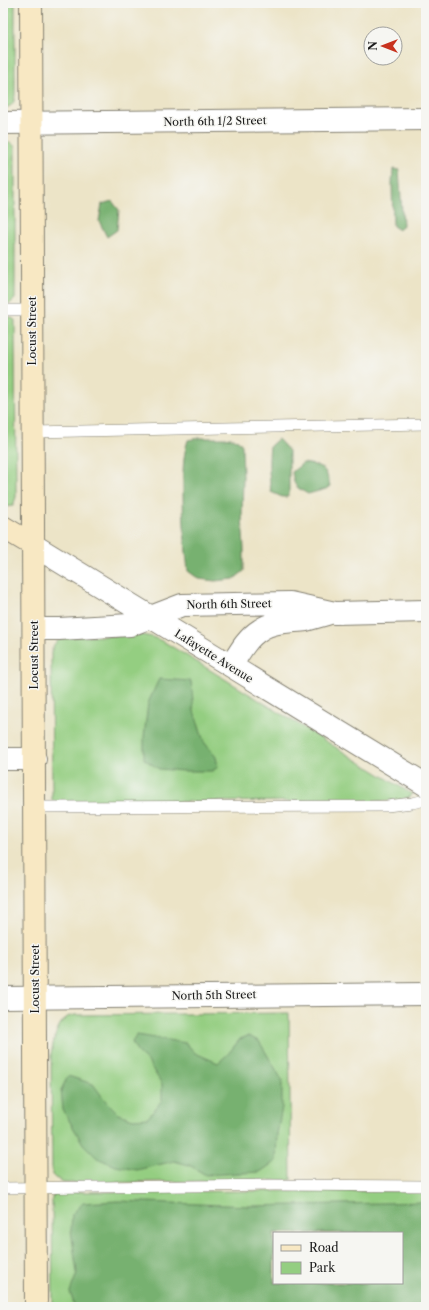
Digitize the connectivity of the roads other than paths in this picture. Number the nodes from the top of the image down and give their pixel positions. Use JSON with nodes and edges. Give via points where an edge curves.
{"nodes":[{"id":1,"x":31,"y":3,"type":"edge"},
{"id":2,"x":426,"y":119,"type":"edge"},
{"id":3,"x":3,"y":123,"type":"edge"},
{"id":4,"x":32,"y":123,"type":"junction"},
{"id":5,"x":3,"y":310,"type":"edge"},
{"id":6,"x":32,"y":310,"type":"junction"},
{"id":7,"x":426,"y":424,"type":"edge"},
{"id":8,"x":33,"y":432,"type":"junction"},
{"id":9,"x":3,"y":526,"type":"edge"},
{"id":10,"x":33,"y":545,"type":"junction"},
{"id":11,"x":426,"y":611,"type":"edge"},
{"id":12,"x":335,"y":612,"type":"junction"},
{"id":13,"x":150,"y":616,"type":"junction"},
{"id":14,"x":34,"y":629,"type":"junction"},
{"id":15,"x":231,"y":666,"type":"junction"},
{"id":16,"x":3,"y":759,"type":"edge"},
{"id":17,"x":35,"y":759,"type":"junction"},
{"id":18,"x":426,"y":785,"type":"edge"},
{"id":19,"x":426,"y":800,"type":"edge"},
{"id":20,"x":35,"y":807,"type":"junction"},
{"id":21,"x":426,"y":994,"type":"edge"},
{"id":22,"x":35,"y":997,"type":"junction"},
{"id":23,"x":3,"y":998,"type":"edge"},
{"id":24,"x":426,"y":1186,"type":"edge"},
{"id":25,"x":3,"y":1188,"type":"edge"},
{"id":26,"x":35,"y":1188,"type":"junction"},
{"id":27,"x":36,"y":1307,"type":"edge"}],
"edges":[{"from":1,"to":4,"type":"street","name":"Locust Street"},
{"from":2,"to":4,"type":"street","name":"North 6th 1/2 Street"},
{"from":3,"to":4,"type":"street","name":"North 6th 1/2 Street"},
{"from":4,"to":6,"type":"street","name":"Locust Street"},
{"from":5,"to":6,"type":"lane"},
{"from":6,"to":8,"type":"street","name":"Locust Street"},
{"from":7,"to":8,"type":"lane"},
{"from":8,"to":10,"type":"street","name":"Locust Street"},
{"from":9,"to":10,"type":"street","name":"Lafayette Avenue"},
{"from":10,"to":13,"type":"street","name":"Lafayette Avenue"},
{"from":10,"to":14,"type":"street","name":"Locust Street"},
{"from":11,"to":12,"type":"street","name":"North 6th Street"},
{"from":12,"to":13,"type":"street","name":"North 6th Street","via":[[290,603],[182,605]]},
{"from":12,"to":15,"type":"street","via":[[306,620],[273,624],[261,629],[243,646]]},
{"from":13,"to":14,"type":"street","name":"North 6th Street","via":[[130,624]]},
{"from":13,"to":15,"type":"street","name":"Lafayette Avenue"},
{"from":14,"to":17,"type":"street","name":"Locust Street"},
{"from":15,"to":18,"type":"street","name":"Lafayette Avenue"},
{"from":16,"to":17,"type":"street"},
{"from":17,"to":20,"type":"street","name":"Locust Street"},
{"from":19,"to":20,"type":"lane","via":[[387,806]]},
{"from":20,"to":22,"type":"street","name":"Locust Street"},
{"from":21,"to":22,"type":"street","name":"North 5th Street"},
{"from":22,"to":23,"type":"street","name":"North 5th Street"},
{"from":22,"to":26,"type":"street","name":"Locust Street"},
{"from":24,"to":26,"type":"lane"},
{"from":25,"to":26,"type":"lane"},
{"from":26,"to":27,"type":"street","name":"Locust Street"}]}
